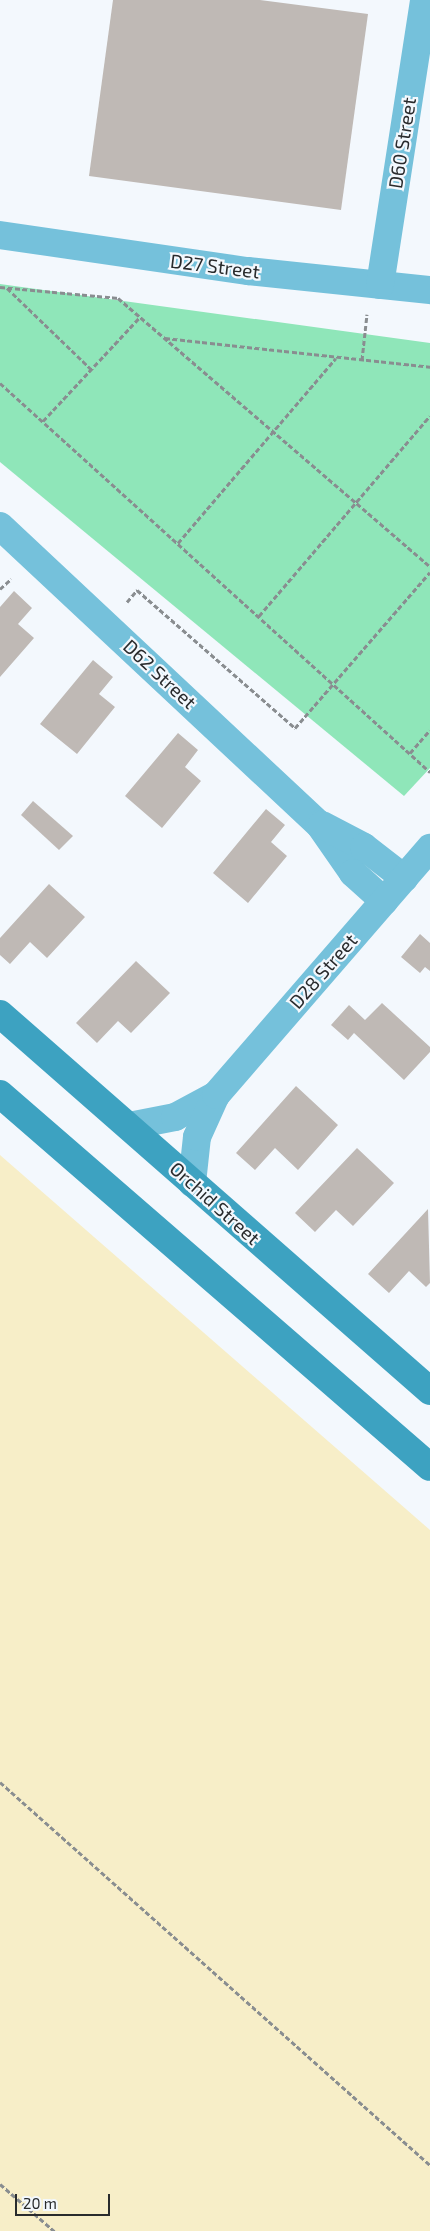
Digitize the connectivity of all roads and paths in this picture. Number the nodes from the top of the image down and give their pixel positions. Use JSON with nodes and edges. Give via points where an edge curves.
{"nodes":[{"id":1,"x":424,"y":0,"type":"edge"},
{"id":2,"x":0,"y":235,"type":"edge"},
{"id":3,"x":375,"y":285,"type":"junction"},
{"id":4,"x":0,"y":287,"type":"edge"},
{"id":5,"x":6,"y":288,"type":"junction"},
{"id":6,"x":430,"y":290,"type":"edge"},
{"id":7,"x":140,"y":317,"type":"junction"},
{"id":8,"x":165,"y":338,"type":"junction"},
{"id":9,"x":336,"y":357,"type":"junction"},
{"id":10,"x":362,"y":360,"type":"junction"},
{"id":11,"x":430,"y":367,"type":"edge"},
{"id":12,"x":92,"y":369,"type":"junction"},
{"id":13,"x":0,"y":383,"type":"edge"},
{"id":14,"x":430,"y":416,"type":"edge"},
{"id":15,"x":43,"y":422,"type":"junction"},
{"id":16,"x":274,"y":432,"type":"junction"},
{"id":17,"x":356,"y":502,"type":"junction"},
{"id":18,"x":0,"y":526,"type":"edge"},
{"id":19,"x":178,"y":543,"type":"junction"},
{"id":20,"x":430,"y":566,"type":"edge"},
{"id":21,"x":430,"y":572,"type":"edge"},
{"id":22,"x":17,"y":585,"type":"dead end"},
{"id":23,"x":0,"y":590,"type":"edge"},
{"id":24,"x":259,"y":616,"type":"junction"},
{"id":25,"x":108,"y":624,"type":"junction"},
{"id":26,"x":334,"y":685,"type":"junction"},
{"id":27,"x":430,"y":730,"type":"edge"},
{"id":28,"x":410,"y":753,"type":"junction"},
{"id":29,"x":430,"y":772,"type":"edge"},
{"id":30,"x":319,"y":824,"type":"junction"},
{"id":31,"x":430,"y":848,"type":"edge"},
{"id":32,"x":404,"y":878,"type":"junction"},
{"id":33,"x":384,"y":901,"type":"junction"},
{"id":34,"x":0,"y":1014,"type":"edge"},
{"id":35,"x":0,"y":1094,"type":"edge"},
{"id":36,"x":216,"y":1095,"type":"junction"},
{"id":37,"x":129,"y":1126,"type":"junction"},
{"id":38,"x":192,"y":1183,"type":"junction"},
{"id":39,"x":424,"y":1378,"type":"edge"},
{"id":40,"x":430,"y":1467,"type":"edge"},
{"id":41,"x":0,"y":1782,"type":"edge"},
{"id":42,"x":430,"y":2165,"type":"edge"},
{"id":43,"x":0,"y":2184,"type":"edge"},
{"id":44,"x":54,"y":2231,"type":"edge"}],
"edges":[{"from":1,"to":3,"type":"street","name":"D60 Street"},
{"from":2,"to":3,"type":"street","name":"D27 Street"},
{"from":3,"to":6,"type":"street","name":"D27 Street"},
{"from":3,"to":10,"type":"path"},
{"from":4,"to":5,"type":"path"},
{"from":5,"to":7,"type":"path","via":[[118,298]]},
{"from":5,"to":12,"type":"path"},
{"from":7,"to":8,"type":"path"},
{"from":7,"to":12,"type":"path"},
{"from":8,"to":9,"type":"path"},
{"from":8,"to":16,"type":"path"},
{"from":9,"to":10,"type":"path"},
{"from":9,"to":16,"type":"path"},
{"from":10,"to":11,"type":"path"},
{"from":12,"to":15,"type":"path"},
{"from":13,"to":15,"type":"path"},
{"from":14,"to":17,"type":"path"},
{"from":15,"to":19,"type":"path"},
{"from":16,"to":17,"type":"path"},
{"from":16,"to":19,"type":"path"},
{"from":17,"to":20,"type":"path"},
{"from":17,"to":24,"type":"path"},
{"from":18,"to":25,"type":"street","name":"D62 Street"},
{"from":19,"to":24,"type":"path"},
{"from":21,"to":26,"type":"path"},
{"from":22,"to":23,"type":"path","via":[[10,578]]},
{"from":24,"to":26,"type":"path"},
{"from":25,"to":26,"type":"path","via":[[137,590],[295,728]]},
{"from":25,"to":30,"type":"street","name":"D62 Street"},
{"from":26,"to":28,"type":"path"},
{"from":27,"to":28,"type":"path"},
{"from":28,"to":29,"type":"path"},
{"from":30,"to":32,"type":"street","name":"D62 Street","via":[[364,847]]},
{"from":30,"to":33,"type":"street","name":"D62 Street","via":[[348,868]]},
{"from":31,"to":32,"type":"street","name":"D28 Street"},
{"from":32,"to":33,"type":"street","name":"D28 Street"},
{"from":33,"to":36,"type":"street","name":"D28 Street"},
{"from":34,"to":37,"type":"street","name":"Orchid Street"},
{"from":35,"to":40,"type":"street"},
{"from":36,"to":37,"type":"street","name":"D28 Street","via":[[175,1118]]},
{"from":36,"to":38,"type":"street","name":"D28 Street","via":[[197,1137]]},
{"from":37,"to":38,"type":"street","name":"Orchid Street"},
{"from":38,"to":39,"type":"street","name":"Orchid Street"},
{"from":41,"to":42,"type":"path"},
{"from":43,"to":44,"type":"path"}]}
